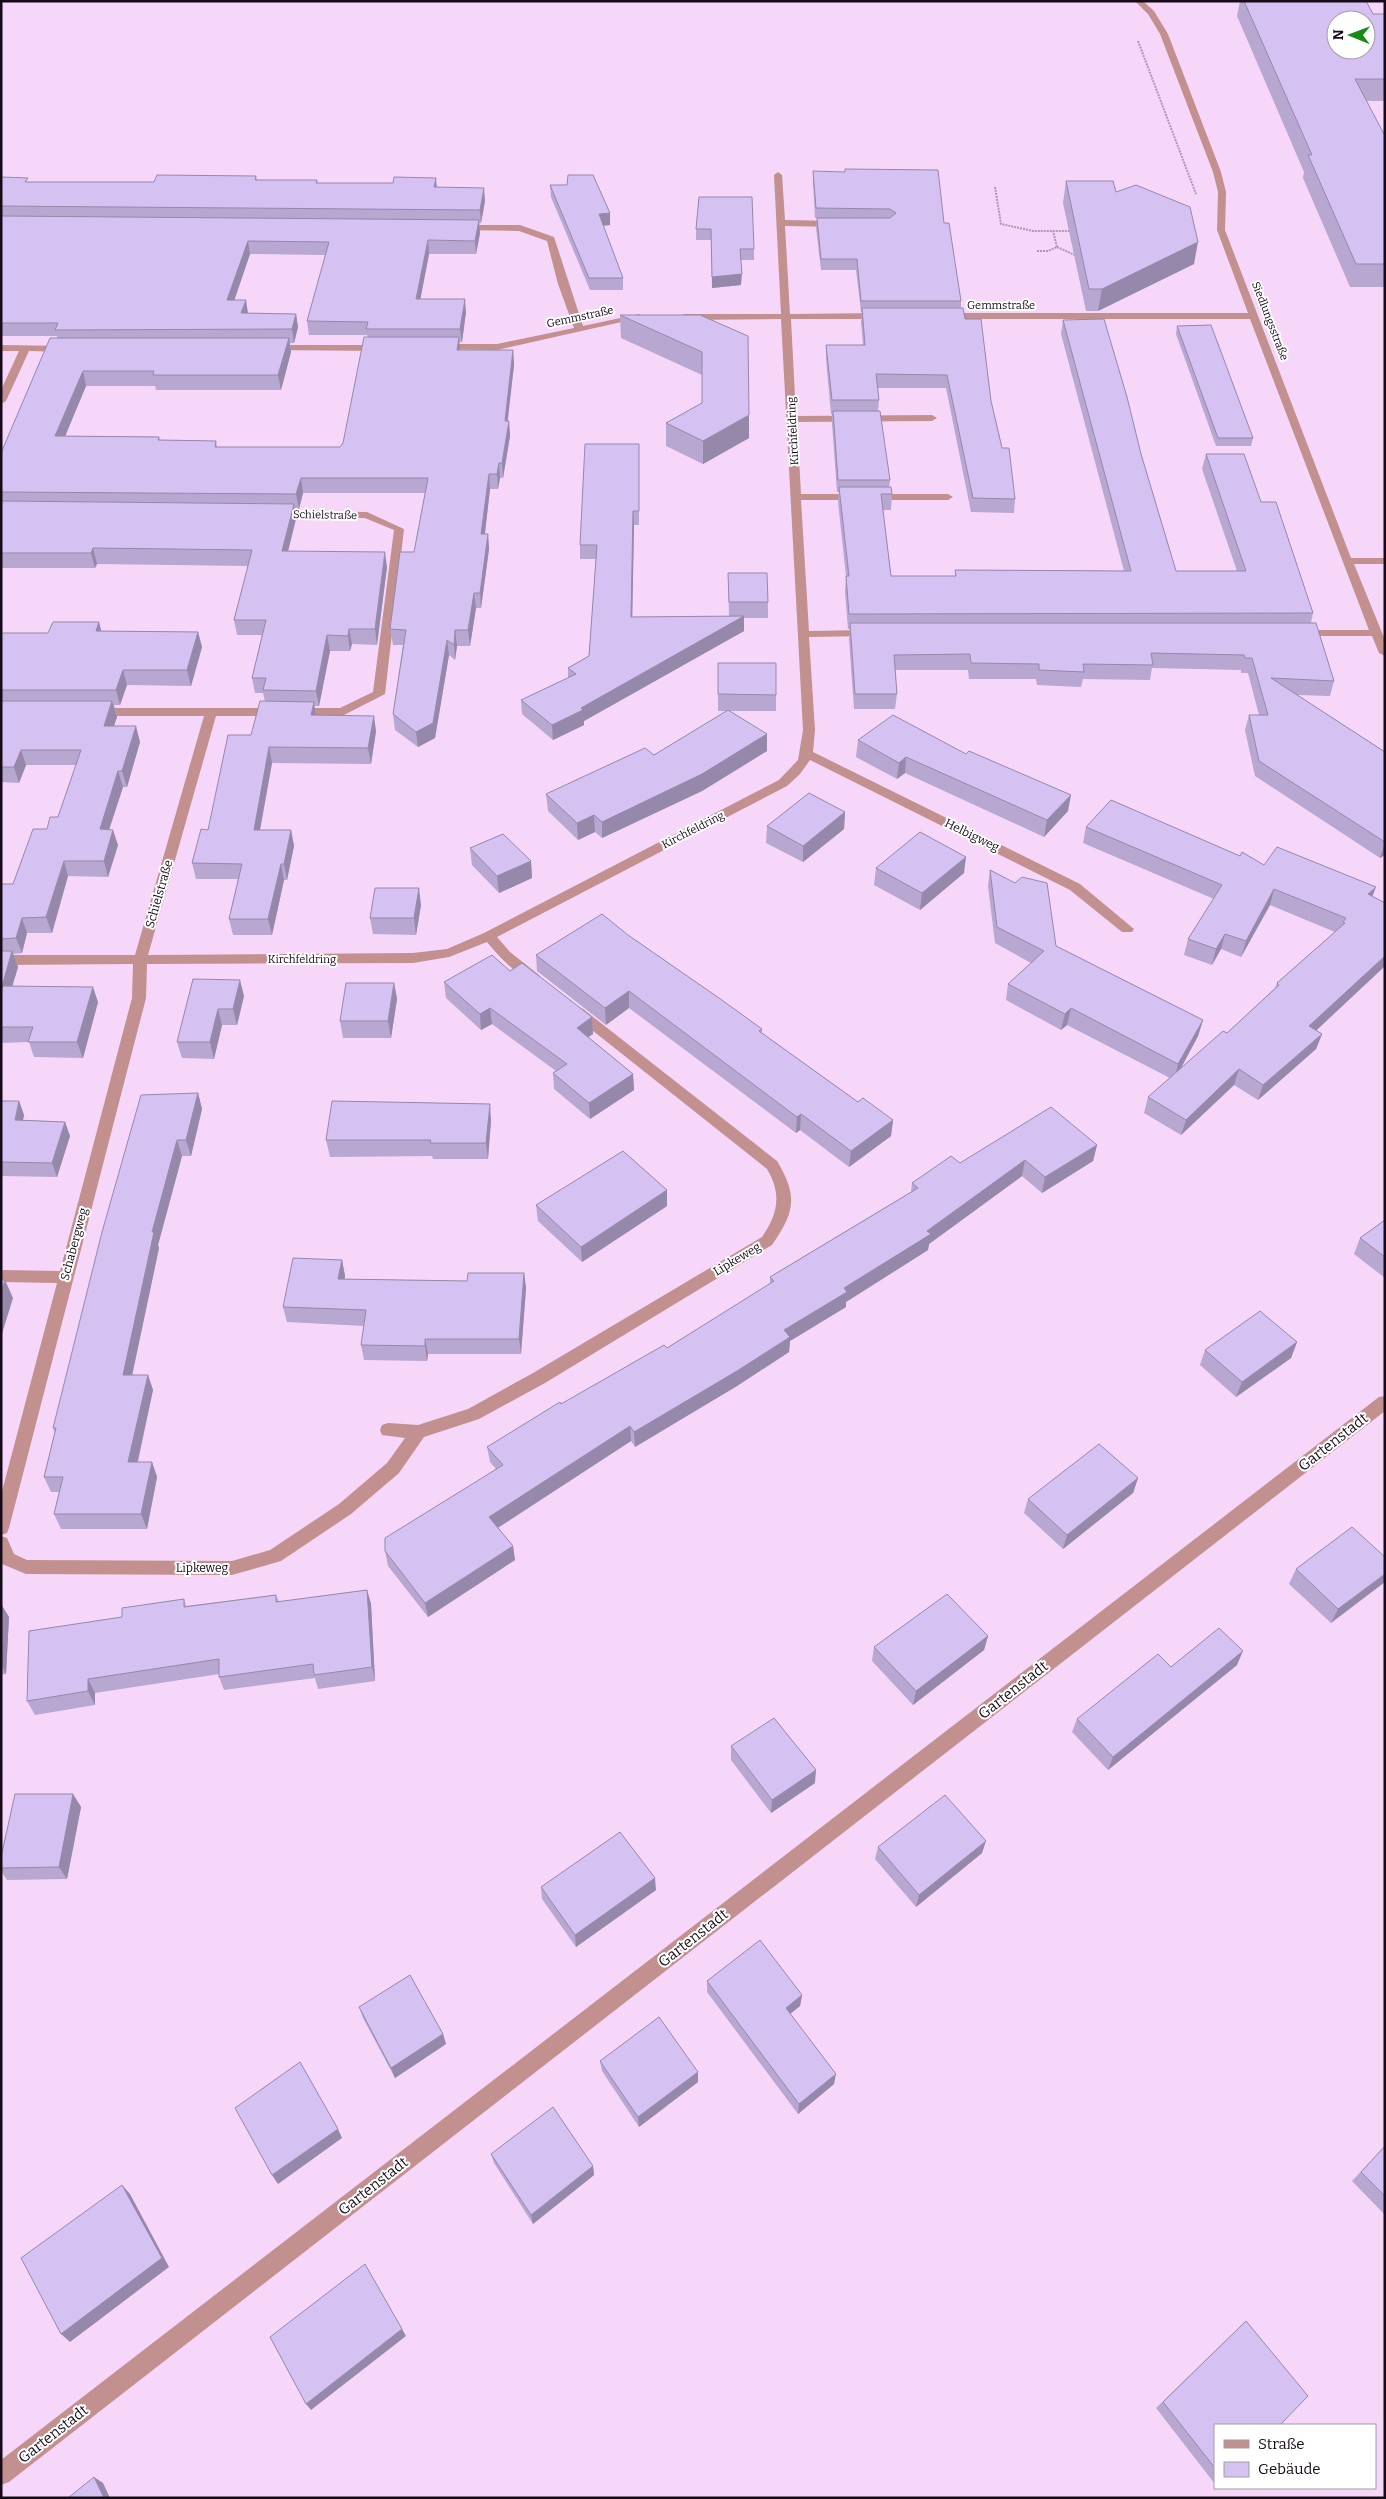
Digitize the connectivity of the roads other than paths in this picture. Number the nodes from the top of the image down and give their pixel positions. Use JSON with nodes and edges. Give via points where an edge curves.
{"nodes":[{"id":1,"x":1138,"y":1,"type":"edge"},
{"id":2,"x":778,"y":175,"type":"dead end"},
{"id":3,"x":780,"y":223,"type":"junction"},
{"id":4,"x":850,"y":224,"type":"edge"},
{"id":5,"x":450,"y":227,"type":"edge"},
{"id":6,"x":786,"y":316,"type":"junction"},
{"id":7,"x":896,"y":316,"type":"edge"},
{"id":8,"x":935,"y":316,"type":"edge"},
{"id":9,"x":1254,"y":316,"type":"junction"},
{"id":10,"x":651,"y":317,"type":"edge"},
{"id":11,"x":671,"y":317,"type":"edge"},
{"id":12,"x":579,"y":328,"type":"junction"},
{"id":13,"x":434,"y":347,"type":"edge"},
{"id":14,"x":1,"y":348,"type":"edge"},
{"id":15,"x":74,"y":348,"type":"edge"},
{"id":16,"x":260,"y":348,"type":"edge"},
{"id":17,"x":397,"y":348,"type":"edge"},
{"id":18,"x":25,"y":349,"type":"junction"},
{"id":19,"x":1,"y":401,"type":"edge"},
{"id":20,"x":932,"y":418,"type":"dead end"},
{"id":21,"x":792,"y":419,"type":"junction"},
{"id":22,"x":797,"y":497,"type":"junction"},
{"id":23,"x":948,"y":497,"type":"dead end"},
{"id":24,"x":268,"y":514,"type":"edge"},
{"id":25,"x":1347,"y":561,"type":"junction"},
{"id":26,"x":1385,"y":561,"type":"edge"},
{"id":27,"x":1375,"y":632,"type":"junction"},
{"id":28,"x":885,"y":633,"type":"edge"},
{"id":29,"x":1285,"y":633,"type":"edge"},
{"id":30,"x":805,"y":634,"type":"junction"},
{"id":31,"x":1385,"y":653,"type":"edge"},
{"id":32,"x":81,"y":712,"type":"edge"},
{"id":33,"x":211,"y":713,"type":"junction"},
{"id":34,"x":808,"y":754,"type":"junction"},
{"id":35,"x":1127,"y":930,"type":"dead end"},
{"id":36,"x":489,"y":936,"type":"junction"},
{"id":37,"x":1,"y":960,"type":"edge"},
{"id":38,"x":140,"y":960,"type":"junction"},
{"id":39,"x":544,"y":986,"type":"edge"},
{"id":40,"x":568,"y":1004,"type":"edge"},
{"id":41,"x":1,"y":1276,"type":"edge"},
{"id":42,"x":66,"y":1277,"type":"junction"},
{"id":43,"x":1385,"y":1402,"type":"edge"},
{"id":44,"x":388,"y":1430,"type":"dead end"},
{"id":45,"x":418,"y":1432,"type":"junction"},
{"id":46,"x":1,"y":1528,"type":"edge"},
{"id":47,"x":1,"y":1543,"type":"edge"},
{"id":48,"x":1,"y":2474,"type":"edge"}],
"edges":[{"from":1,"to":9,"type":"street","name":"Siedlungsstraße","via":[[1151,13],[1164,34],[1217,172],[1222,192],[1221,230]]},
{"from":2,"to":3,"type":"street","name":"Kirchfeldring"},
{"from":3,"to":4,"type":"street"},
{"from":3,"to":6,"type":"street","name":"Kirchfeldring"},
{"from":5,"to":12,"type":"street","via":[[520,228],[551,239]]},
{"from":6,"to":7,"type":"street"},
{"from":6,"to":11,"type":"street"},
{"from":6,"to":21,"type":"street","name":"Kirchfeldring"},
{"from":8,"to":9,"type":"street","name":"Gemmstraße"},
{"from":9,"to":25,"type":"street","name":"Siedlungsstraße"},
{"from":10,"to":12,"type":"street","name":"Gemmstraße","via":[[632,317]]},
{"from":12,"to":13,"type":"street","name":"Gemmstraße","via":[[497,346]]},
{"from":14,"to":18,"type":"street"},
{"from":15,"to":18,"type":"street"},
{"from":16,"to":17,"type":"street"},
{"from":18,"to":19,"type":"street"},
{"from":20,"to":21,"type":"street"},
{"from":21,"to":22,"type":"street","name":"Kirchfeldring"},
{"from":22,"to":23,"type":"street"},
{"from":22,"to":30,"type":"street","name":"Kirchfeldring"},
{"from":24,"to":33,"type":"street","name":"Schielstraße","via":[[367,516],[399,529],[379,694],[342,712]]},
{"from":25,"to":26,"type":"street"},
{"from":25,"to":27,"type":"street","name":"Siedlungsstraße"},
{"from":27,"to":29,"type":"street"},
{"from":27,"to":31,"type":"street","name":"Siedlungsstraße"},
{"from":28,"to":30,"type":"street"},
{"from":30,"to":34,"type":"street","name":"Kirchfeldring"},
{"from":32,"to":33,"type":"street","name":"Schielstraße"},
{"from":33,"to":38,"type":"street","name":"Schielstraße"},
{"from":34,"to":35,"type":"street","name":"Helbigweg","via":[[1075,887]]},
{"from":34,"to":36,"type":"street","name":"Kirchfeldring","via":[[800,770],[783,783]]},
{"from":36,"to":38,"type":"street","name":"Kirchfeldring","via":[[449,952],[413,958]]},
{"from":36,"to":39,"type":"street","via":[[505,955]]},
{"from":37,"to":38,"type":"street","name":"Kirchfeldring"},
{"from":38,"to":42,"type":"street","name":"Schabergweg","via":[[139,998]]},
{"from":40,"to":45,"type":"street","name":"Lipkeweg","via":[[772,1165],[783,1182],[786,1200],[780,1223],[767,1241],[539,1378],[473,1414]]},
{"from":41,"to":42,"type":"street"},
{"from":42,"to":46,"type":"street","name":"Schabergweg"},
{"from":43,"to":48,"type":"street","name":"Gartenstadt"},
{"from":44,"to":45,"type":"street","name":"Lipkeweg"},
{"from":45,"to":47,"type":"street","name":"Lipkeweg","via":[[393,1468],[345,1509],[275,1556],[232,1568],[26,1567],[8,1559]]}]}
